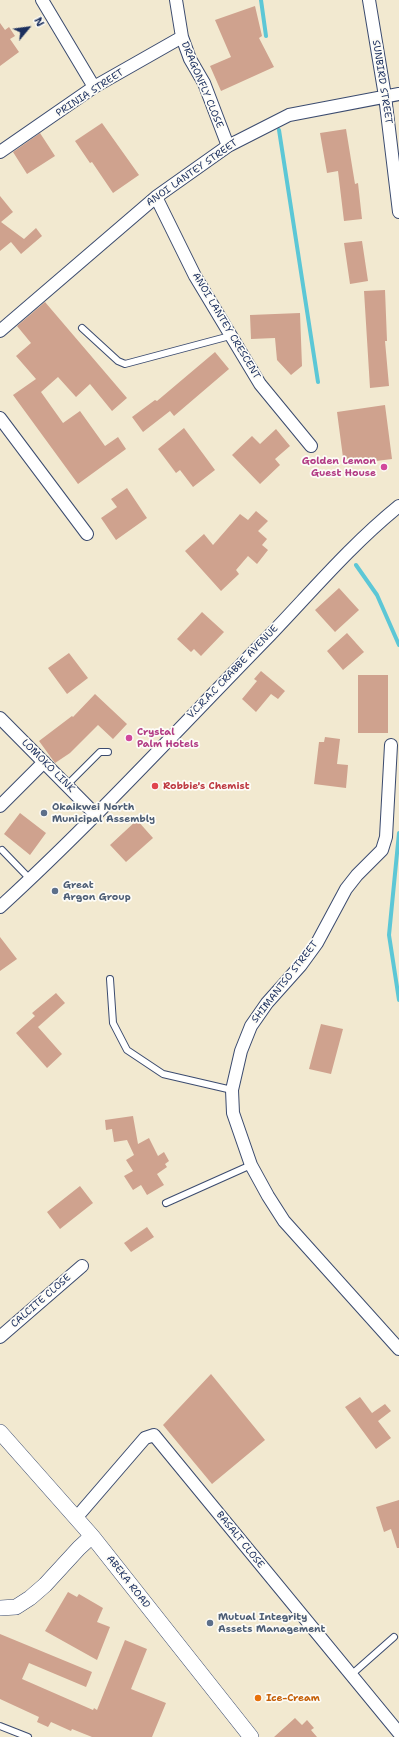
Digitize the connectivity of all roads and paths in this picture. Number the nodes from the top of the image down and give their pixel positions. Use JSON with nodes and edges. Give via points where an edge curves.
{"nodes":[{"id":1,"x":42,"y":0,"type":"edge"},
{"id":2,"x":176,"y":0,"type":"edge"},
{"id":3,"x":369,"y":0,"type":"edge"},
{"id":4,"x":182,"y":37,"type":"junction"},
{"id":5,"x":94,"y":87,"type":"junction"},
{"id":6,"x":399,"y":94,"type":"edge"},
{"id":7,"x":385,"y":96,"type":"junction"},
{"id":8,"x":228,"y":146,"type":"junction"},
{"id":9,"x":0,"y":152,"type":"edge"},
{"id":10,"x":156,"y":196,"type":"junction"},
{"id":11,"x":399,"y":212,"type":"edge"},
{"id":12,"x":82,"y":328,"type":"dead end"},
{"id":13,"x":0,"y":331,"type":"edge"},
{"id":14,"x":230,"y":336,"type":"junction"},
{"id":15,"x":0,"y":418,"type":"edge"},
{"id":16,"x":311,"y":446,"type":"dead end"},
{"id":17,"x":399,"y":506,"type":"edge"},
{"id":18,"x":87,"y":534,"type":"dead end"},
{"id":19,"x":0,"y":718,"type":"edge"},
{"id":20,"x":391,"y":746,"type":"dead end"},
{"id":21,"x":108,"y":752,"type":"dead end"},
{"id":22,"x":44,"y":762,"type":"junction"},
{"id":23,"x":67,"y":785,"type":"junction"},
{"id":24,"x":0,"y":806,"type":"edge"},
{"id":25,"x":95,"y":814,"type":"junction"},
{"id":26,"x":2,"y":850,"type":"dead end"},
{"id":27,"x":30,"y":879,"type":"junction"},
{"id":28,"x":0,"y":907,"type":"edge"},
{"id":29,"x":110,"y":979,"type":"dead end"},
{"id":30,"x":232,"y":1090,"type":"junction"},
{"id":31,"x":251,"y":1165,"type":"junction"},
{"id":32,"x":166,"y":1203,"type":"dead end"},
{"id":33,"x":82,"y":1266,"type":"dead end"},
{"id":34,"x":0,"y":1337,"type":"edge"},
{"id":35,"x":399,"y":1349,"type":"edge"},
{"id":36,"x":0,"y":1432,"type":"edge"},
{"id":37,"x":76,"y":1518,"type":"junction"},
{"id":38,"x":92,"y":1536,"type":"junction"},
{"id":39,"x":0,"y":1608,"type":"edge"},
{"id":40,"x":394,"y":1637,"type":"dead end"},
{"id":41,"x":351,"y":1675,"type":"junction"},
{"id":42,"x":0,"y":1726,"type":"edge"},
{"id":43,"x":399,"y":1732,"type":"edge"},
{"id":44,"x":11,"y":1734,"type":"edge"},
{"id":45,"x":28,"y":1737,"type":"edge"},
{"id":46,"x":251,"y":1737,"type":"edge"}],
"edges":[{"from":1,"to":5,"type":"street"},
{"from":2,"to":4,"type":"street","name":"DRAGONFLY CLOSE"},
{"from":3,"to":7,"type":"street","name":"SUNBIRD STREET"},
{"from":4,"to":5,"type":"street","name":"PRINIA STREET"},
{"from":4,"to":8,"type":"street","name":"DRAGONFLY CLOSE","via":[[190,59],[204,83]]},
{"from":5,"to":9,"type":"street","name":"PRINIA STREET"},
{"from":6,"to":7,"type":"street","name":"ANOI LANTEY STREET"},
{"from":7,"to":8,"type":"street","name":"ANOI LANTEY STREET","via":[[289,115]]},
{"from":7,"to":11,"type":"street","name":"SUNBIRD STREET"},
{"from":8,"to":10,"type":"street","name":"ANOI LANTEY STREET"},
{"from":10,"to":13,"type":"street","name":"ANOI LANTEY STREET"},
{"from":10,"to":14,"type":"street","name":"ANOI LANTEY CRESCENT","via":[[195,276]]},
{"from":12,"to":14,"type":"lane","via":[[118,361],[125,364]]},
{"from":14,"to":16,"type":"street","name":"ANOI LANTEY CRESCENT","via":[[260,384]]},
{"from":15,"to":18,"type":"street"},
{"from":17,"to":25,"type":"street","name":"V.C.R.A.C CRABBE AVENUE","via":[[360,539]]},
{"from":19,"to":22,"type":"street","name":"LOMOKO LINK"},
{"from":20,"to":30,"type":"street","name":"SHIMANTSO STREET","via":[[386,838],[382,850],[346,889],[317,943],[251,1026],[241,1051]]},
{"from":21,"to":23,"type":"lane","via":[[100,752],[95,756]]},
{"from":22,"to":23,"type":"street","name":"LOMOKO LINK"},
{"from":22,"to":24,"type":"street"},
{"from":23,"to":25,"type":"street","name":"LOMOKO LINK"},
{"from":25,"to":27,"type":"street","name":"V.C.R.A.C CRABBE AVENUE"},
{"from":26,"to":27,"type":"lane"},
{"from":27,"to":28,"type":"street","name":"V.C.R.A.C CRABBE AVENUE"},
{"from":29,"to":30,"type":"lane","via":[[113,1024],[127,1050],[163,1074]]},
{"from":30,"to":31,"type":"street","name":"SHIMANTSO STREET","via":[[233,1113]]},
{"from":31,"to":32,"type":"lane"},
{"from":31,"to":35,"type":"street","name":"SHIMANTSO STREET","via":[[284,1222]]},
{"from":33,"to":34,"type":"street","name":"CALCITE CLOSE"},
{"from":36,"to":37,"type":"street","name":"ABEKA ROAD"},
{"from":37,"to":38,"type":"street","name":"ABEKA ROAD"},
{"from":37,"to":41,"type":"street","name":"BASALT CLOSE","via":[[145,1438],[154,1436]]},
{"from":38,"to":39,"type":"street","via":[[30,1598],[16,1607]]},
{"from":38,"to":46,"type":"street","name":"ABEKA ROAD"},
{"from":40,"to":41,"type":"lane"},
{"from":41,"to":43,"type":"street","name":"BASALT CLOSE"},
{"from":42,"to":44,"type":"lane"},
{"from":44,"to":45,"type":"lane"}]}
